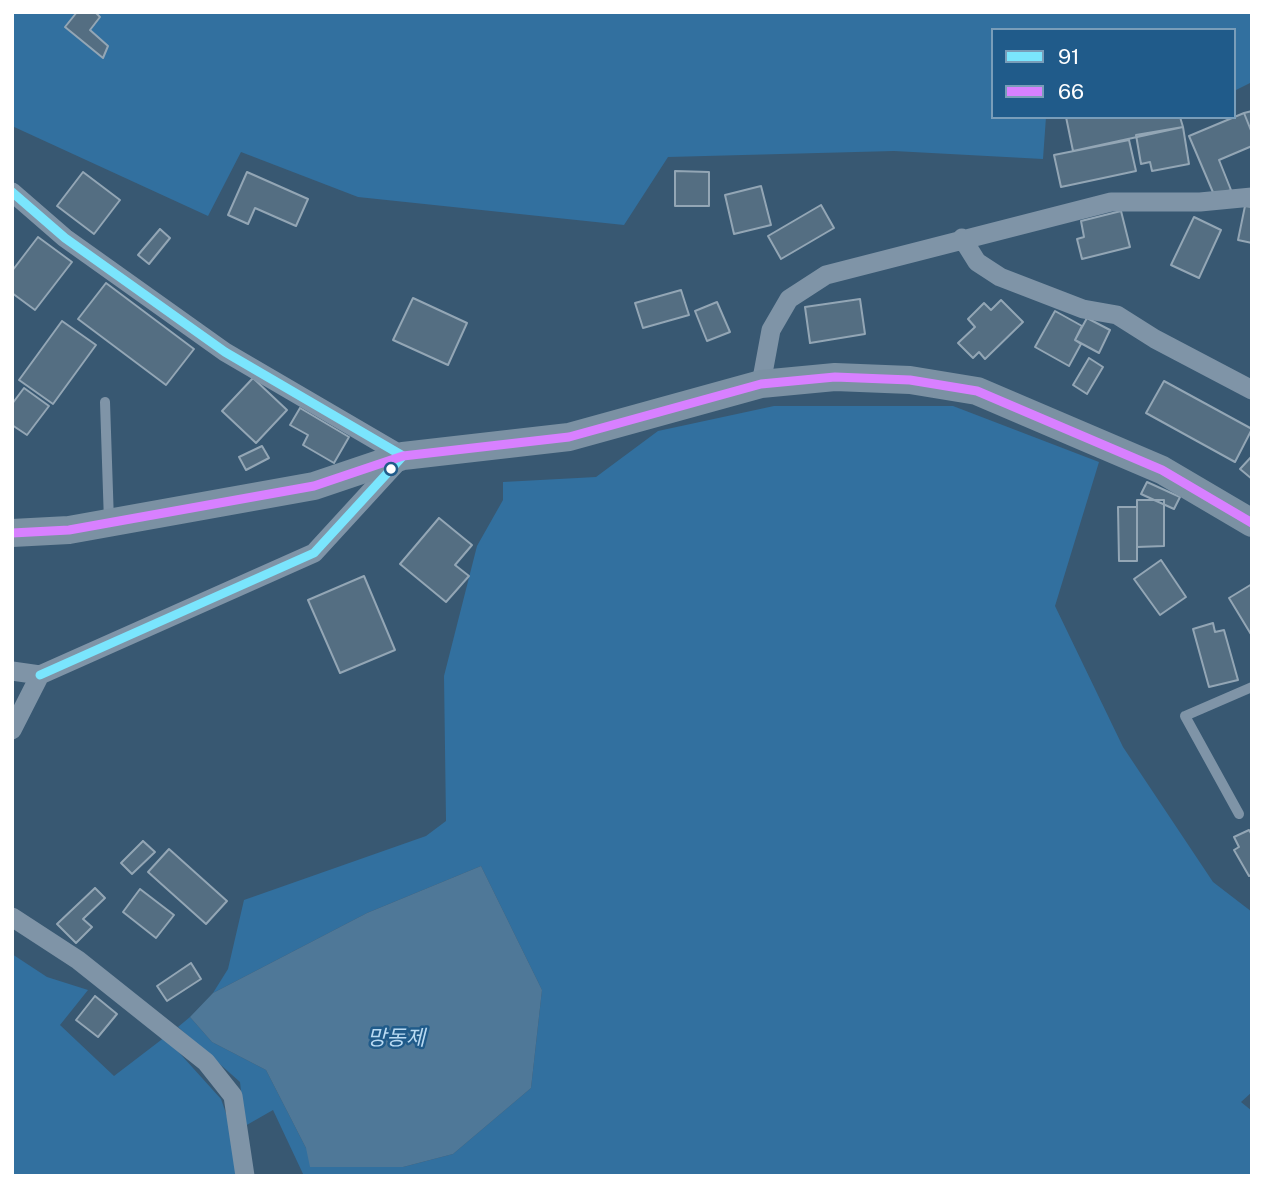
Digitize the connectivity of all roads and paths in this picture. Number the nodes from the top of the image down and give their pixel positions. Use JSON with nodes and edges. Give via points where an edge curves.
{"nodes":[{"id":1,"x":12,"y":192,"type":"edge"},
{"id":2,"x":1252,"y":197,"type":"edge"},
{"id":3,"x":962,"y":238,"type":"junction"},
{"id":4,"x":761,"y":384,"type":"junction"},
{"id":5,"x":1252,"y":390,"type":"edge"},
{"id":6,"x":105,"y":402,"type":"dead end"},
{"id":7,"x":403,"y":456,"type":"junction"},
{"id":8,"x":109,"y":523,"type":"junction"},
{"id":9,"x":1252,"y":523,"type":"edge"},
{"id":10,"x":12,"y":533,"type":"edge"},
{"id":11,"x":12,"y":671,"type":"edge"},
{"id":12,"x":40,"y":675,"type":"junction"},
{"id":13,"x":1252,"y":687,"type":"edge"},
{"id":14,"x":12,"y":730,"type":"edge"},
{"id":15,"x":1239,"y":814,"type":"dead end"},
{"id":16,"x":12,"y":917,"type":"edge"},
{"id":17,"x":245,"y":1176,"type":"edge"}],
"edges":[{"from":1,"to":7,"type":"street","via":[[65,238],[225,352]]},
{"from":2,"to":3,"type":"street","via":[[1111,202]]},
{"from":3,"to":4,"type":"street","via":[[826,275],[789,299],[771,330]]},
{"from":3,"to":5,"type":"street","via":[[977,262],[1000,277],[1083,309],[1117,315]]},
{"from":4,"to":7,"type":"street","via":[[569,437]]},
{"from":4,"to":9,"type":"street","via":[[835,377],[910,380],[976,391],[1163,470]]},
{"from":6,"to":8,"type":"lane"},
{"from":7,"to":8,"type":"street","via":[[314,486]]},
{"from":7,"to":12,"type":"street","via":[[314,553]]},
{"from":8,"to":10,"type":"street"},
{"from":11,"to":12,"type":"street"},
{"from":12,"to":14,"type":"street"},
{"from":13,"to":15,"type":"lane","via":[[1185,716]]},
{"from":16,"to":17,"type":"street","via":[[78,960],[206,1062],[233,1096]]}]}
